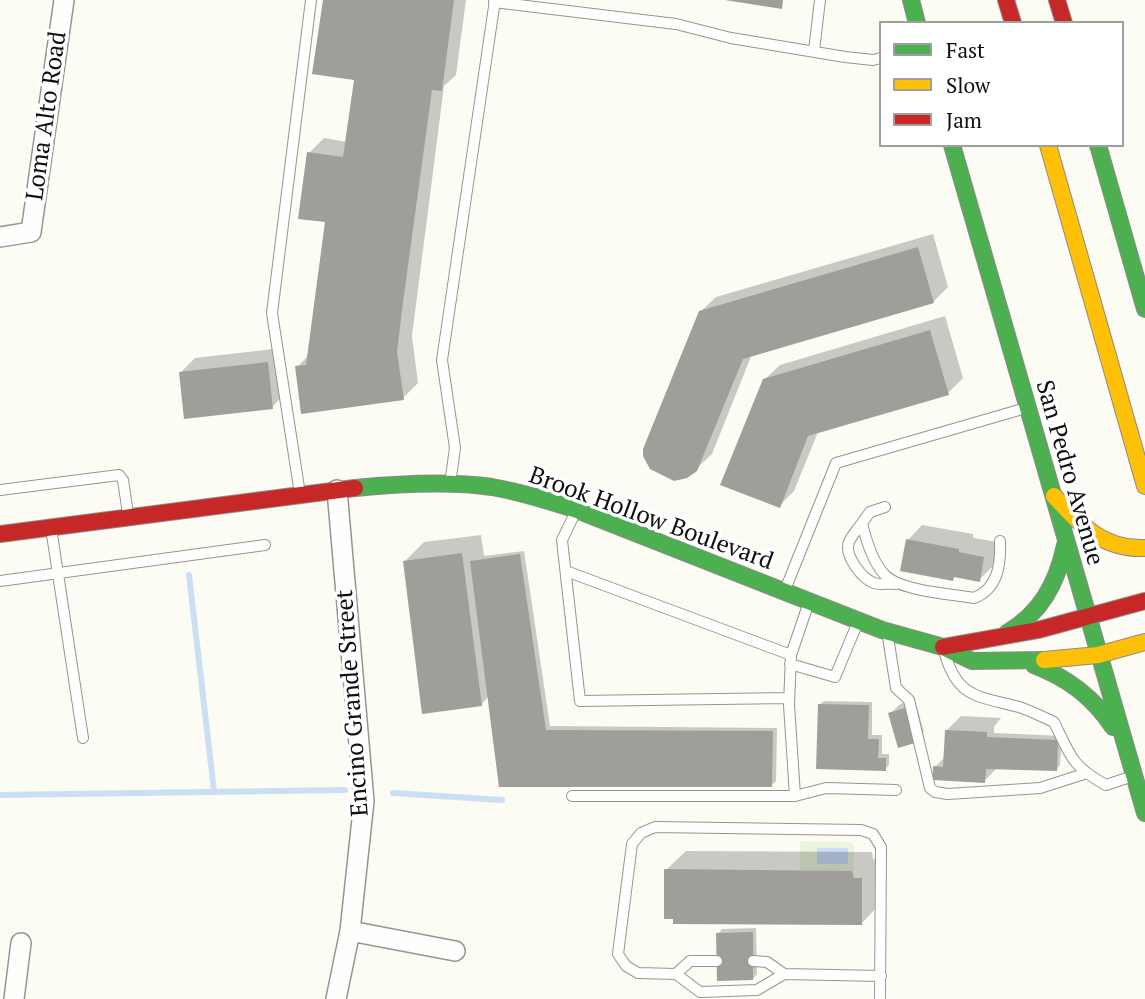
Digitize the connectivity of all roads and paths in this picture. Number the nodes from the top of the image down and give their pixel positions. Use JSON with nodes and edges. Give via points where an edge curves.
{"nodes":[{"id":1,"x":64,"y":0,"type":"edge"},
{"id":2,"x":311,"y":0,"type":"edge"},
{"id":3,"x":820,"y":0,"type":"edge"},
{"id":4,"x":911,"y":0,"type":"edge"},
{"id":5,"x":1006,"y":0,"type":"edge"},
{"id":6,"x":1057,"y":0,"type":"edge"},
{"id":7,"x":494,"y":1,"type":"edge"},
{"id":8,"x":524,"y":3,"type":"edge"},
{"id":9,"x":916,"y":21,"type":"edge"},
{"id":10,"x":1012,"y":21,"type":"edge"},
{"id":11,"x":1062,"y":21,"type":"edge"},
{"id":12,"x":814,"y":51,"type":"junction"},
{"id":13,"x":879,"y":58,"type":"edge"},
{"id":14,"x":953,"y":147,"type":"edge"},
{"id":15,"x":1049,"y":147,"type":"edge"},
{"id":16,"x":1099,"y":147,"type":"edge"},
{"id":17,"x":0,"y":237,"type":"edge"},
{"id":18,"x":1145,"y":309,"type":"edge"},
{"id":19,"x":1027,"y":407,"type":"junction"},
{"id":20,"x":450,"y":484,"type":"junction"},
{"id":21,"x":1145,"y":486,"type":"edge"},
{"id":22,"x":0,"y":490,"type":"edge"},
{"id":23,"x":337,"y":490,"type":"junction"},
{"id":24,"x":1052,"y":494,"type":"junction"},
{"id":25,"x":300,"y":495,"type":"junction"},
{"id":26,"x":885,"y":507,"type":"dead end"},
{"id":27,"x":577,"y":510,"type":"junction"},
{"id":28,"x":128,"y":518,"type":"junction"},
{"id":29,"x":862,"y":523,"type":"junction"},
{"id":30,"x":51,"y":528,"type":"junction"},
{"id":31,"x":0,"y":534,"type":"edge"},
{"id":32,"x":999,"y":541,"type":"dead end"},
{"id":33,"x":1065,"y":542,"type":"junction"},
{"id":34,"x":265,"y":545,"type":"dead end"},
{"id":35,"x":1145,"y":548,"type":"edge"},
{"id":36,"x":566,"y":570,"type":"junction"},
{"id":37,"x":58,"y":573,"type":"junction"},
{"id":38,"x":0,"y":581,"type":"edge"},
{"id":39,"x":896,"y":584,"type":"junction"},
{"id":40,"x":784,"y":592,"type":"junction"},
{"id":41,"x":809,"y":601,"type":"junction"},
{"id":42,"x":1145,"y":601,"type":"edge"},
{"id":43,"x":1087,"y":617,"type":"junction"},
{"id":44,"x":858,"y":621,"type":"junction"},
{"id":45,"x":888,"y":632,"type":"junction"},
{"id":46,"x":998,"y":636,"type":"junction"},
{"id":47,"x":1145,"y":642,"type":"edge"},
{"id":48,"x":943,"y":647,"type":"junction"},
{"id":49,"x":1098,"y":655,"type":"junction"},
{"id":50,"x":790,"y":659,"type":"junction"},
{"id":51,"x":1025,"y":662,"type":"junction"},
{"id":52,"x":789,"y":698,"type":"junction"},
{"id":53,"x":83,"y":738,"type":"dead end"},
{"id":54,"x":1133,"y":744,"type":"junction"},
{"id":55,"x":1084,"y":774,"type":"junction"},
{"id":56,"x":1134,"y":776,"type":"junction"},
{"id":57,"x":896,"y":790,"type":"dead end"},
{"id":58,"x":572,"y":796,"type":"dead end"},
{"id":59,"x":794,"y":796,"type":"junction"},
{"id":60,"x":1145,"y":813,"type":"edge"},
{"id":61,"x":350,"y":931,"type":"junction"},
{"id":62,"x":21,"y":943,"type":"dead end"},
{"id":63,"x":455,"y":951,"type":"dead end"},
{"id":64,"x":717,"y":961,"type":"dead end"},
{"id":65,"x":753,"y":961,"type":"dead end"},
{"id":66,"x":785,"y":974,"type":"junction"},
{"id":67,"x":676,"y":975,"type":"junction"},
{"id":68,"x":881,"y":976,"type":"junction"},
{"id":69,"x":14,"y":999,"type":"edge"},
{"id":70,"x":335,"y":999,"type":"edge"},
{"id":71,"x":880,"y":999,"type":"edge"}],
"edges":[{"from":1,"to":17,"type":"street","name":"Loma Alto Road","via":[[31,232]]},
{"from":2,"to":25,"type":"lane","via":[[272,313]]},
{"from":3,"to":12,"type":"lane"},
{"from":4,"to":9,"type":"main road"},
{"from":5,"to":10,"type":"main road"},
{"from":6,"to":11,"type":"main road"},
{"from":7,"to":8,"type":"lane"},
{"from":7,"to":20,"type":"lane","via":[[442,360],[455,448]]},
{"from":8,"to":12,"type":"lane","via":[[676,24]]},
{"from":12,"to":13,"type":"lane"},
{"from":14,"to":19,"type":"main road","name":"San Pedro Avenue"},
{"from":15,"to":21,"type":"main road"},
{"from":16,"to":18,"type":"main road"},
{"from":19,"to":24,"type":"main road","name":"San Pedro Avenue"},
{"from":19,"to":40,"type":"lane","via":[[836,463]]},
{"from":20,"to":23,"type":"main road","name":"Brook Hollow Boulevard"},
{"from":20,"to":27,"type":"main road","name":"Brook Hollow Boulevard","via":[[538,497]]},
{"from":22,"to":28,"type":"lane","via":[[120,475]]},
{"from":23,"to":25,"type":"main road","name":"Brook Hollow Boulevard"},
{"from":23,"to":61,"type":"street","name":"Encino Grande Street","via":[[364,801]]},
{"from":24,"to":33,"type":"main road","name":"San Pedro Avenue"},
{"from":24,"to":35,"type":"main road","via":[[1100,539],[1123,548]]},
{"from":25,"to":28,"type":"main road","name":"Brook Hollow Boulevard"},
{"from":26,"to":29,"type":"lane","via":[[870,512]]},
{"from":27,"to":36,"type":"lane","via":[[562,540]]},
{"from":27,"to":40,"type":"main road","name":"Brook Hollow Boulevard"},
{"from":28,"to":30,"type":"main road","name":"Brook Hollow Boulevard"},
{"from":29,"to":39,"type":"lane","via":[[874,559]]},
{"from":29,"to":39,"type":"lane","via":[[850,541],[851,558],[874,583]]},
{"from":30,"to":31,"type":"main road","name":"Brook Hollow Boulevard"},
{"from":30,"to":37,"type":"lane"},
{"from":32,"to":39,"type":"lane","via":[[997,572],[984,594],[974,598]]},
{"from":33,"to":43,"type":"main road","name":"San Pedro Avenue"},
{"from":33,"to":46,"type":"main road","via":[[1060,570],[1047,596],[1018,627]]},
{"from":34,"to":37,"type":"lane"},
{"from":36,"to":50,"type":"lane"},
{"from":36,"to":52,"type":"lane","via":[[580,701]]},
{"from":37,"to":38,"type":"lane"},
{"from":37,"to":53,"type":"lane"},
{"from":40,"to":41,"type":"main road","name":"Brook Hollow Boulevard"},
{"from":41,"to":44,"type":"main road","name":"Brook Hollow Boulevard"},
{"from":41,"to":50,"type":"lane"},
{"from":42,"to":43,"type":"main road","name":"Brook Hollow Boulevard"},
{"from":43,"to":46,"type":"main road","name":"Brook Hollow Boulevard"},
{"from":43,"to":49,"type":"main road","name":"San Pedro Avenue"},
{"from":44,"to":45,"type":"main road","name":"Brook Hollow Boulevard"},
{"from":44,"to":50,"type":"lane","via":[[835,677]]},
{"from":45,"to":48,"type":"main road","name":"Brook Hollow Boulevard"},
{"from":45,"to":55,"type":"lane","via":[[896,688],[909,700],[930,788],[935,792],[1040,788]]},
{"from":46,"to":48,"type":"main road","name":"Brook Hollow Boulevard"},
{"from":47,"to":49,"type":"main road","name":"Brook Hollow Boulevard"},
{"from":48,"to":51,"type":"main road","name":"Brook Hollow Boulevard","via":[[972,661]]},
{"from":48,"to":55,"type":"lane","via":[[951,673],[969,693],[1024,708],[1054,722]]},
{"from":49,"to":51,"type":"main road","name":"Brook Hollow Boulevard"},
{"from":49,"to":54,"type":"main road","name":"San Pedro Avenue"},
{"from":50,"to":52,"type":"lane"},
{"from":51,"to":54,"type":"main road","via":[[1077,686]]},
{"from":52,"to":59,"type":"lane"},
{"from":54,"to":56,"type":"main road"},
{"from":55,"to":56,"type":"lane","via":[[1106,785]]},
{"from":56,"to":60,"type":"main road"},
{"from":57,"to":59,"type":"lane","via":[[826,788]]},
{"from":58,"to":59,"type":"lane"},
{"from":61,"to":63,"type":"street"},
{"from":61,"to":70,"type":"street","name":"Encino Grande Street"},
{"from":62,"to":69,"type":"street"},
{"from":64,"to":67,"type":"lane","via":[[690,961]]},
{"from":65,"to":66,"type":"lane","via":[[767,962]]},
{"from":66,"to":67,"type":"lane","via":[[757,990],[700,992]]},
{"from":66,"to":68,"type":"lane"},
{"from":67,"to":68,"type":"lane","via":[[638,973],[618,954],[632,844],[641,833],[654,828],[860,830],[873,834],[881,847]]},
{"from":68,"to":71,"type":"lane"}]}
